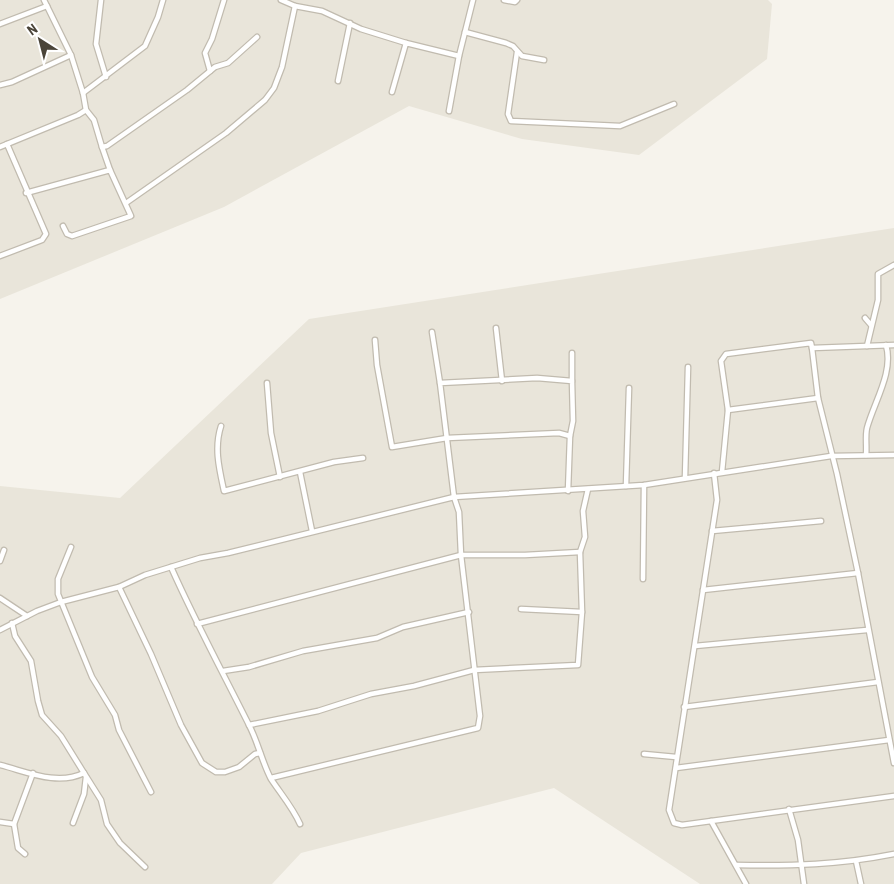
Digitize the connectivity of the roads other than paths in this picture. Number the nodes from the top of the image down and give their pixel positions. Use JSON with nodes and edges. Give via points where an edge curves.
{"nodes":[{"id":1,"x":44,"y":0,"type":"edge"},
{"id":2,"x":101,"y":0,"type":"edge"},
{"id":3,"x":163,"y":0,"type":"edge"},
{"id":4,"x":224,"y":0,"type":"edge"},
{"id":5,"x":281,"y":0,"type":"edge"},
{"id":6,"x":473,"y":0,"type":"edge"},
{"id":7,"x":504,"y":0,"type":"edge"},
{"id":8,"x":517,"y":0,"type":"edge"},
{"id":9,"x":47,"y":6,"type":"junction"},
{"id":10,"x":295,"y":6,"type":"junction"},
{"id":11,"x":350,"y":23,"type":"junction"},
{"id":12,"x":0,"y":24,"type":"edge"},
{"id":13,"x":465,"y":32,"type":"junction"},
{"id":14,"x":257,"y":37,"type":"dead end"},
{"id":15,"x":406,"y":44,"type":"junction"},
{"id":16,"x":517,"y":52,"type":"junction"},
{"id":17,"x":71,"y":55,"type":"junction"},
{"id":18,"x":459,"y":56,"type":"junction"},
{"id":19,"x":544,"y":60,"type":"dead end"},
{"id":20,"x":210,"y":71,"type":"junction"},
{"id":21,"x":106,"y":78,"type":"junction"},
{"id":22,"x":338,"y":81,"type":"dead end"},
{"id":23,"x":0,"y":85,"type":"edge"},
{"id":24,"x":392,"y":92,"type":"dead end"},
{"id":25,"x":83,"y":93,"type":"junction"},
{"id":26,"x":674,"y":104,"type":"dead end"},
{"id":27,"x":86,"y":110,"type":"junction"},
{"id":28,"x":449,"y":111,"type":"dead end"},
{"id":29,"x":7,"y":144,"type":"junction"},
{"id":30,"x":0,"y":147,"type":"edge"},
{"id":31,"x":102,"y":147,"type":"junction"},
{"id":32,"x":110,"y":170,"type":"junction"},
{"id":33,"x":26,"y":193,"type":"junction"},
{"id":34,"x":126,"y":203,"type":"junction"},
{"id":35,"x":62,"y":226,"type":"dead end"},
{"id":36,"x":0,"y":256,"type":"edge"},
{"id":37,"x":894,"y":264,"type":"edge"},
{"id":38,"x":865,"y":318,"type":"dead end"},
{"id":39,"x":871,"y":325,"type":"junction"},
{"id":40,"x":496,"y":328,"type":"dead end"},
{"id":41,"x":432,"y":332,"type":"dead end"},
{"id":42,"x":375,"y":340,"type":"dead end"},
{"id":43,"x":886,"y":345,"type":"junction"},
{"id":44,"x":894,"y":345,"type":"edge"},
{"id":45,"x":867,"y":346,"type":"junction"},
{"id":46,"x":812,"y":348,"type":"junction"},
{"id":47,"x":894,"y":351,"type":"edge"},
{"id":48,"x":572,"y":353,"type":"dead end"},
{"id":49,"x":890,"y":355,"type":"junction"},
{"id":50,"x":688,"y":367,"type":"dead end"},
{"id":51,"x":502,"y":381,"type":"junction"},
{"id":52,"x":572,"y":381,"type":"junction"},
{"id":53,"x":267,"y":382,"type":"dead end"},
{"id":54,"x":440,"y":383,"type":"junction"},
{"id":55,"x":629,"y":388,"type":"dead end"},
{"id":56,"x":818,"y":398,"type":"junction"},
{"id":57,"x":728,"y":410,"type":"junction"},
{"id":58,"x":221,"y":426,"type":"dead end"},
{"id":59,"x":570,"y":436,"type":"junction"},
{"id":60,"x":447,"y":438,"type":"junction"},
{"id":61,"x":866,"y":455,"type":"junction"},
{"id":62,"x":894,"y":455,"type":"edge"},
{"id":63,"x":831,"y":456,"type":"junction"},
{"id":64,"x":363,"y":458,"type":"dead end"},
{"id":65,"x":300,"y":472,"type":"junction"},
{"id":66,"x":722,"y":472,"type":"junction"},
{"id":67,"x":714,"y":473,"type":"junction"},
{"id":68,"x":280,"y":476,"type":"junction"},
{"id":69,"x":686,"y":478,"type":"junction"},
{"id":70,"x":644,"y":485,"type":"junction"},
{"id":71,"x":626,"y":486,"type":"junction"},
{"id":72,"x":588,"y":489,"type":"junction"},
{"id":73,"x":568,"y":491,"type":"junction"},
{"id":74,"x":454,"y":496,"type":"junction"},
{"id":75,"x":821,"y":521,"type":"dead end"},
{"id":76,"x":712,"y":531,"type":"junction"},
{"id":77,"x":312,"y":532,"type":"junction"},
{"id":78,"x":71,"y":547,"type":"dead end"},
{"id":79,"x":4,"y":550,"type":"dead end"},
{"id":80,"x":580,"y":552,"type":"junction"},
{"id":81,"x":461,"y":555,"type":"junction"},
{"id":82,"x":0,"y":562,"type":"edge"},
{"id":83,"x":170,"y":567,"type":"junction"},
{"id":84,"x":858,"y":573,"type":"junction"},
{"id":85,"x":643,"y":579,"type":"dead end"},
{"id":86,"x":119,"y":587,"type":"junction"},
{"id":87,"x":703,"y":590,"type":"junction"},
{"id":88,"x":0,"y":598,"type":"edge"},
{"id":89,"x":62,"y":602,"type":"junction"},
{"id":90,"x":522,"y":609,"type":"dead end"},
{"id":91,"x":469,"y":612,"type":"junction"},
{"id":92,"x":582,"y":612,"type":"junction"},
{"id":93,"x":27,"y":616,"type":"junction"},
{"id":94,"x":12,"y":623,"type":"junction"},
{"id":95,"x":196,"y":624,"type":"junction"},
{"id":96,"x":0,"y":630,"type":"edge"},
{"id":97,"x":867,"y":630,"type":"junction"},
{"id":98,"x":695,"y":646,"type":"junction"},
{"id":99,"x":474,"y":670,"type":"junction"},
{"id":100,"x":223,"y":671,"type":"junction"},
{"id":101,"x":878,"y":682,"type":"junction"},
{"id":102,"x":684,"y":707,"type":"junction"},
{"id":103,"x":250,"y":725,"type":"junction"},
{"id":104,"x":889,"y":740,"type":"junction"},
{"id":105,"x":260,"y":752,"type":"junction"},
{"id":106,"x":644,"y":754,"type":"dead end"},
{"id":107,"x":676,"y":757,"type":"junction"},
{"id":108,"x":894,"y":763,"type":"edge"},
{"id":109,"x":0,"y":765,"type":"edge"},
{"id":110,"x":676,"y":768,"type":"junction"},
{"id":111,"x":33,"y":773,"type":"junction"},
{"id":112,"x":85,"y":774,"type":"junction"},
{"id":113,"x":271,"y":778,"type":"junction"},
{"id":114,"x":151,"y":792,"type":"dead end"},
{"id":115,"x":894,"y":796,"type":"edge"},
{"id":116,"x":789,"y":809,"type":"junction"},
{"id":117,"x":711,"y":820,"type":"junction"},
{"id":118,"x":0,"y":822,"type":"edge"},
{"id":119,"x":73,"y":823,"type":"dead end"},
{"id":120,"x":14,"y":824,"type":"junction"},
{"id":121,"x":300,"y":824,"type":"dead end"},
{"id":122,"x":25,"y":854,"type":"dead end"},
{"id":123,"x":894,"y":854,"type":"edge"},
{"id":124,"x":856,"y":861,"type":"junction"},
{"id":125,"x":736,"y":865,"type":"junction"},
{"id":126,"x":145,"y":867,"type":"dead end"},
{"id":127,"x":801,"y":867,"type":"junction"},
{"id":128,"x":746,"y":884,"type":"edge"},
{"id":129,"x":804,"y":884,"type":"edge"},
{"id":130,"x":861,"y":884,"type":"edge"}],
"edges":[{"from":1,"to":9,"type":"street"},
{"from":2,"to":21,"type":"street","via":[[96,44]]},
{"from":3,"to":21,"type":"street","via":[[145,46]]},
{"from":4,"to":20,"type":"street","via":[[205,53]]},
{"from":5,"to":10,"type":"street"},
{"from":6,"to":13,"type":"street"},
{"from":7,"to":8,"type":"street"},
{"from":9,"to":12,"type":"street"},
{"from":9,"to":17,"type":"street"},
{"from":10,"to":11,"type":"street","via":[[322,11]]},
{"from":10,"to":34,"type":"street","via":[[282,66],[274,88],[265,100],[226,133]]},
{"from":11,"to":15,"type":"street"},
{"from":11,"to":22,"type":"street"},
{"from":13,"to":16,"type":"street","via":[[506,43]]},
{"from":13,"to":18,"type":"street"},
{"from":14,"to":20,"type":"street","via":[[228,62]]},
{"from":15,"to":18,"type":"street"},
{"from":15,"to":24,"type":"street"},
{"from":16,"to":19,"type":"street"},
{"from":16,"to":26,"type":"street","via":[[508,114],[511,120],[620,126]]},
{"from":17,"to":23,"type":"street"},
{"from":17,"to":25,"type":"street"},
{"from":18,"to":28,"type":"street"},
{"from":20,"to":31,"type":"street","via":[[188,90]]},
{"from":21,"to":25,"type":"street"},
{"from":25,"to":27,"type":"street"},
{"from":27,"to":29,"type":"street"},
{"from":27,"to":31,"type":"street","via":[[94,120]]},
{"from":29,"to":30,"type":"street"},
{"from":29,"to":33,"type":"street"},
{"from":31,"to":32,"type":"street"},
{"from":32,"to":33,"type":"street"},
{"from":32,"to":34,"type":"street"},
{"from":33,"to":36,"type":"street","via":[[45,237]]},
{"from":34,"to":35,"type":"street","via":[[131,216],[120,221],[72,236]]},
{"from":37,"to":39,"type":"street","via":[[878,274],[878,300]]},
{"from":38,"to":39,"type":"street"},
{"from":39,"to":45,"type":"street"},
{"from":40,"to":51,"type":"street"},
{"from":41,"to":54,"type":"street"},
{"from":42,"to":60,"type":"street","via":[[392,448]]},
{"from":43,"to":44,"type":"street"},
{"from":43,"to":45,"type":"street"},
{"from":43,"to":49,"type":"street"},
{"from":45,"to":46,"type":"street"},
{"from":46,"to":56,"type":"street"},
{"from":46,"to":57,"type":"street","via":[[811,343],[726,354],[721,361]]},
{"from":47,"to":49,"type":"street"},
{"from":48,"to":52,"type":"street"},
{"from":49,"to":61,"type":"street","via":[[867,428]]},
{"from":50,"to":69,"type":"street"},
{"from":51,"to":52,"type":"street","via":[[537,378]]},
{"from":51,"to":54,"type":"street"},
{"from":52,"to":59,"type":"street"},
{"from":53,"to":68,"type":"street","via":[[271,433]]},
{"from":54,"to":60,"type":"street"},
{"from":55,"to":71,"type":"street"},
{"from":56,"to":57,"type":"street"},
{"from":56,"to":63,"type":"street"},
{"from":57,"to":66,"type":"street"},
{"from":58,"to":68,"type":"street","via":[[217,438],[218,460],[224,491]]},
{"from":59,"to":60,"type":"street","via":[[559,433]]},
{"from":59,"to":73,"type":"street"},
{"from":60,"to":74,"type":"street"},
{"from":61,"to":62,"type":"street"},
{"from":61,"to":63,"type":"street"},
{"from":63,"to":66,"type":"street"},
{"from":63,"to":84,"type":"street"},
{"from":64,"to":65,"type":"street"},
{"from":65,"to":68,"type":"street"},
{"from":65,"to":77,"type":"street"},
{"from":66,"to":67,"type":"street"},
{"from":67,"to":69,"type":"street"},
{"from":67,"to":76,"type":"street","via":[[717,500]]},
{"from":69,"to":70,"type":"street"},
{"from":70,"to":71,"type":"street"},
{"from":70,"to":85,"type":"street"},
{"from":71,"to":72,"type":"street"},
{"from":72,"to":73,"type":"street"},
{"from":72,"to":80,"type":"street","via":[[583,512],[585,537]]},
{"from":73,"to":74,"type":"street"},
{"from":74,"to":77,"type":"street"},
{"from":74,"to":81,"type":"street","via":[[459,512]]},
{"from":75,"to":76,"type":"street"},
{"from":76,"to":87,"type":"street"},
{"from":77,"to":83,"type":"street"},
{"from":78,"to":89,"type":"street","via":[[58,579]]},
{"from":79,"to":82,"type":"street"},
{"from":80,"to":81,"type":"street","via":[[525,556]]},
{"from":80,"to":92,"type":"street"},
{"from":81,"to":91,"type":"street"},
{"from":81,"to":95,"type":"street"},
{"from":83,"to":86,"type":"street"},
{"from":83,"to":95,"type":"street"},
{"from":84,"to":87,"type":"street"},
{"from":84,"to":97,"type":"street"},
{"from":86,"to":89,"type":"street"},
{"from":86,"to":105,"type":"street","via":[[181,725],[202,763],[216,772],[225,772],[239,768]]},
{"from":87,"to":98,"type":"street"},
{"from":88,"to":93,"type":"street"},
{"from":89,"to":93,"type":"street"},
{"from":89,"to":114,"type":"street","via":[[92,677],[115,715],[119,730]]},
{"from":90,"to":92,"type":"street"},
{"from":91,"to":99,"type":"street"},
{"from":91,"to":100,"type":"street","via":[[403,627],[377,638],[304,651]]},
{"from":92,"to":99,"type":"street","via":[[578,665]]},
{"from":93,"to":94,"type":"street"},
{"from":94,"to":96,"type":"street"},
{"from":94,"to":112,"type":"street","via":[[14,636],[31,661],[42,715],[61,736]]},
{"from":95,"to":100,"type":"street"},
{"from":97,"to":98,"type":"street"},
{"from":97,"to":101,"type":"street"},
{"from":98,"to":102,"type":"street"},
{"from":99,"to":103,"type":"street","via":[[371,694],[318,711]]},
{"from":99,"to":113,"type":"street","via":[[480,716],[478,728]]},
{"from":100,"to":103,"type":"street"},
{"from":101,"to":102,"type":"street"},
{"from":101,"to":104,"type":"street"},
{"from":102,"to":107,"type":"street"},
{"from":103,"to":105,"type":"street"},
{"from":104,"to":108,"type":"street"},
{"from":104,"to":110,"type":"street"},
{"from":105,"to":113,"type":"street"},
{"from":106,"to":107,"type":"street"},
{"from":107,"to":110,"type":"street"},
{"from":109,"to":111,"type":"street"},
{"from":110,"to":117,"type":"street","via":[[669,810],[671,819],[682,825]]},
{"from":111,"to":112,"type":"street","via":[[50,779]]},
{"from":111,"to":120,"type":"street"},
{"from":112,"to":119,"type":"street","via":[[84,794]]},
{"from":112,"to":126,"type":"street","via":[[101,800],[107,824],[120,843]]},
{"from":113,"to":121,"type":"street"},
{"from":115,"to":116,"type":"street"},
{"from":116,"to":117,"type":"street"},
{"from":116,"to":127,"type":"street","via":[[798,840]]},
{"from":117,"to":125,"type":"street"},
{"from":118,"to":120,"type":"street"},
{"from":120,"to":122,"type":"street","via":[[18,848]]},
{"from":123,"to":124,"type":"street"},
{"from":124,"to":127,"type":"street"},
{"from":124,"to":130,"type":"street"},
{"from":125,"to":127,"type":"street"},
{"from":125,"to":128,"type":"street"},
{"from":127,"to":129,"type":"street"}]}
